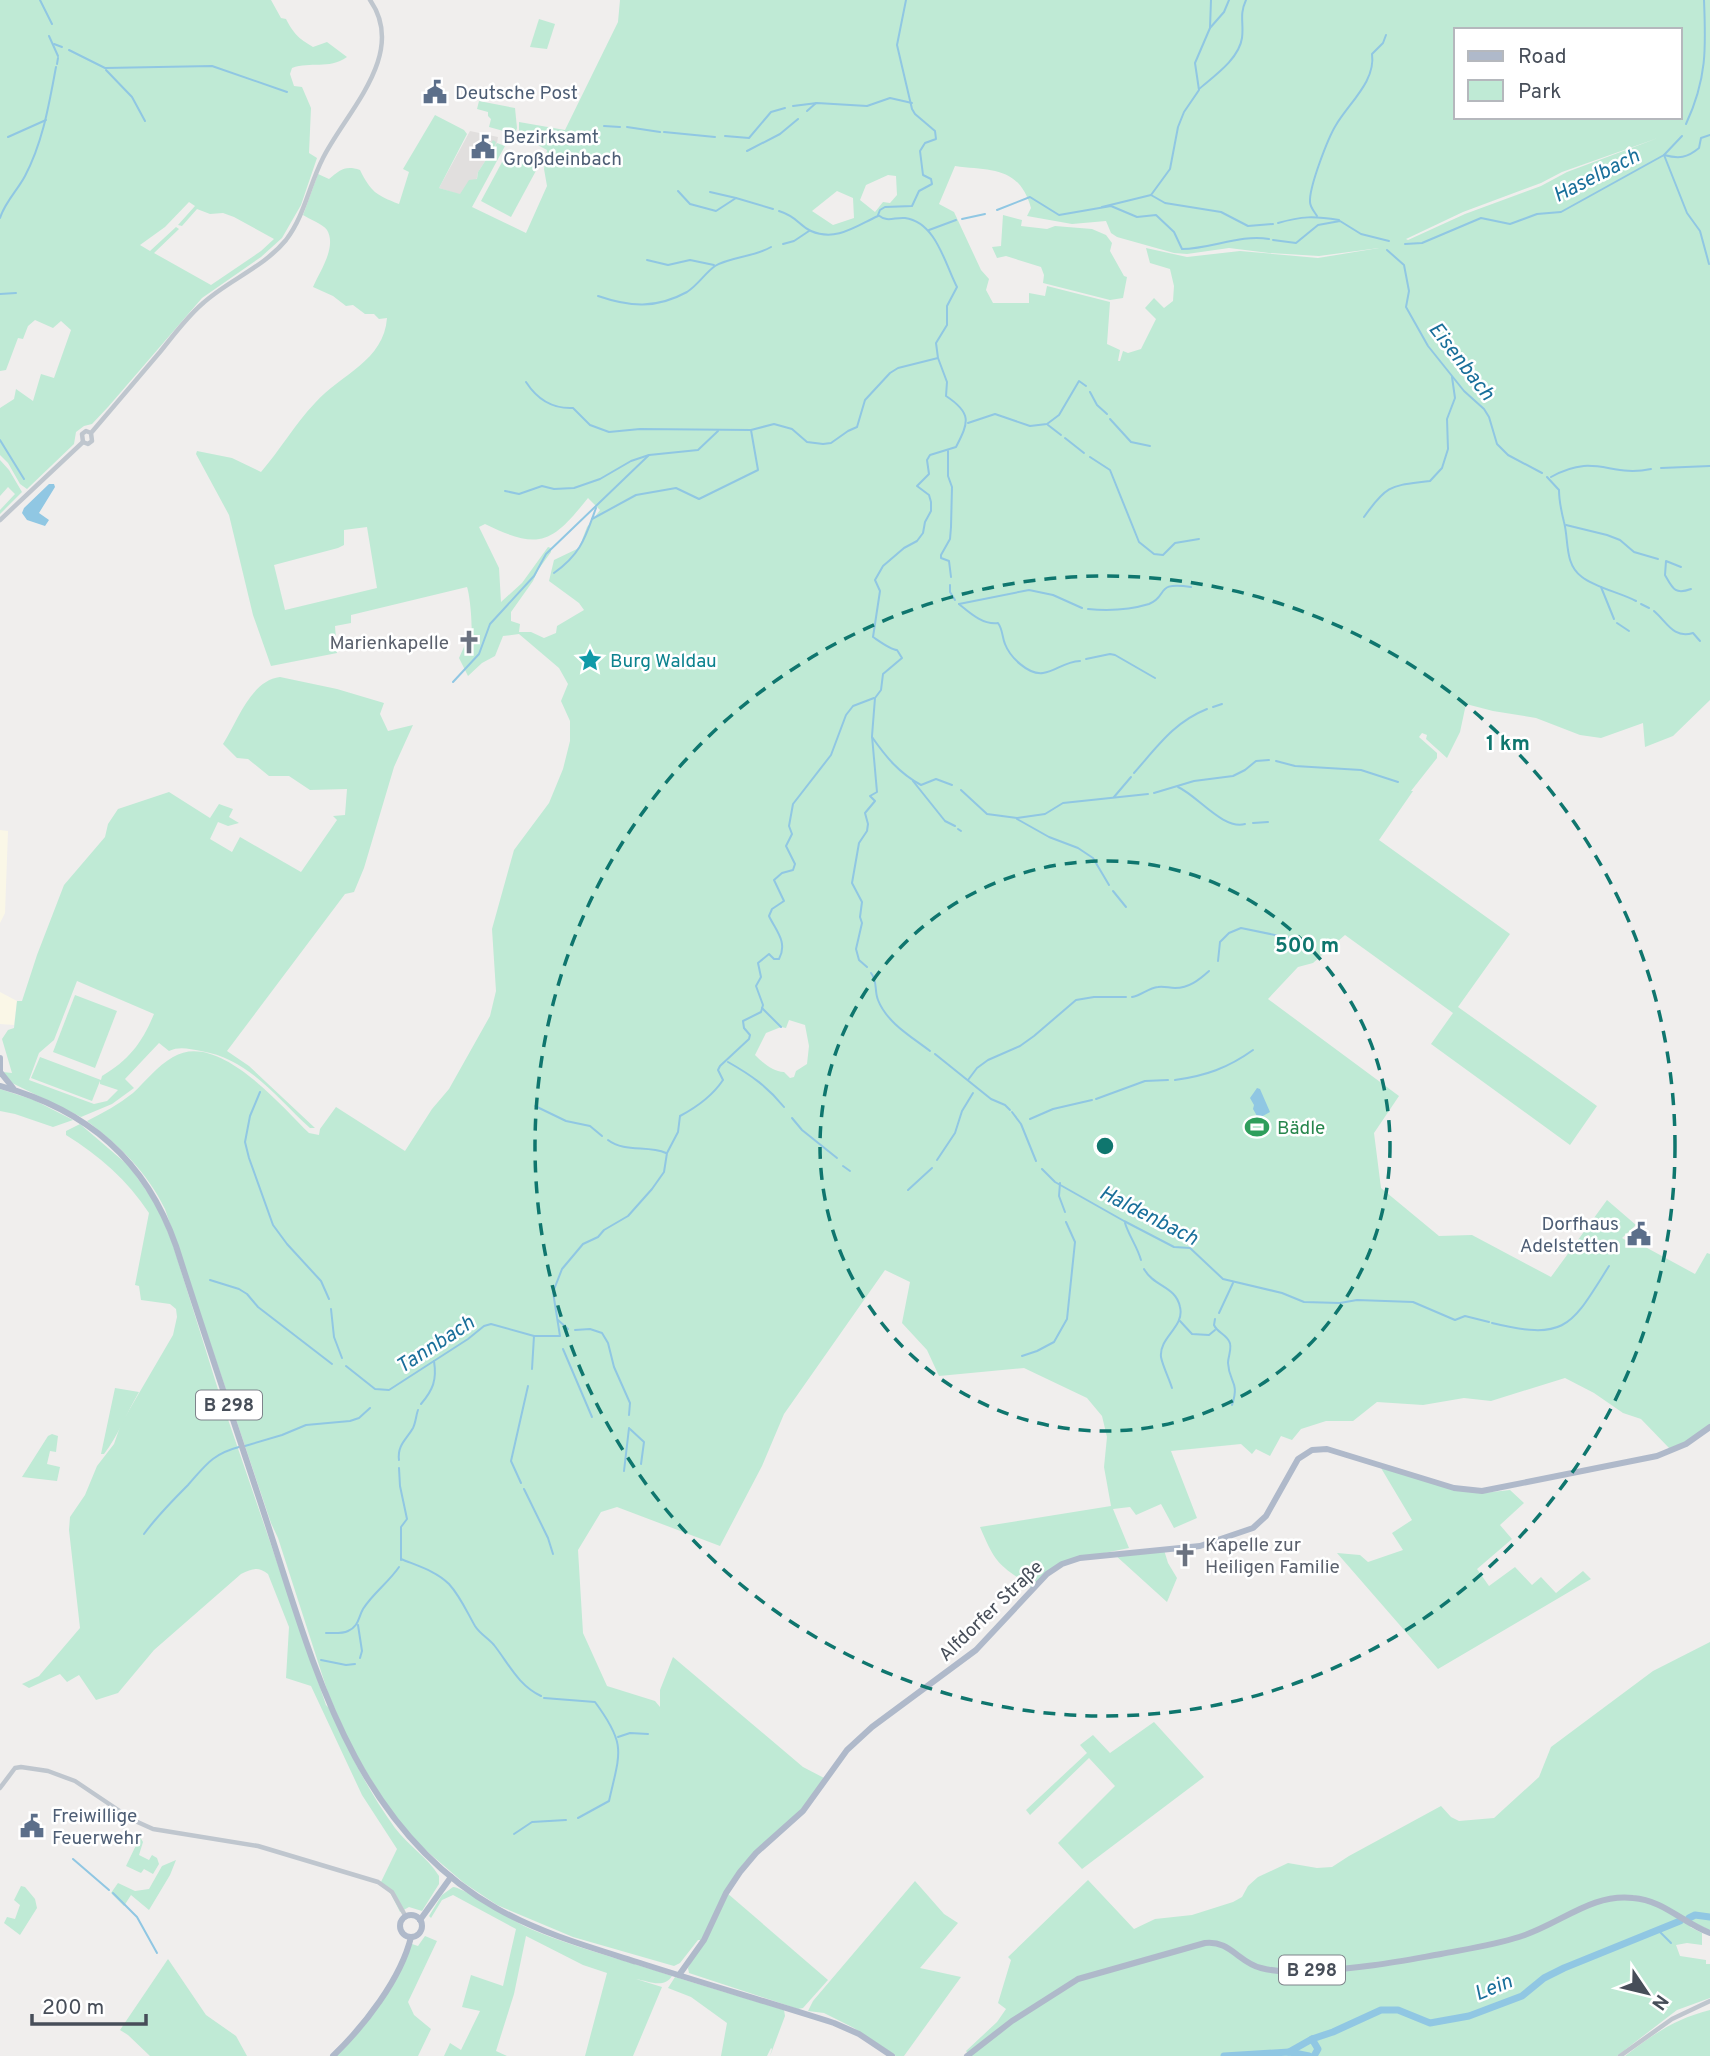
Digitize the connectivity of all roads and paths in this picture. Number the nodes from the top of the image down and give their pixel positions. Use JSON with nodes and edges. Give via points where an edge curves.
{"nodes":[{"id":1,"x":370,"y":0,"type":"edge"},
{"id":2,"x":0,"y":520,"type":"edge"},
{"id":3,"x":0,"y":1058,"type":"edge"},
{"id":4,"x":0,"y":1074,"type":"edge"},
{"id":5,"x":0,"y":1086,"type":"edge"},
{"id":6,"x":14,"y":1090,"type":"junction"},
{"id":7,"x":1710,"y":1427,"type":"edge"},
{"id":8,"x":0,"y":1788,"type":"edge"},
{"id":9,"x":451,"y":1877,"type":"junction"},
{"id":10,"x":406,"y":1917,"type":"junction"},
{"id":11,"x":420,"y":1920,"type":"junction"},
{"id":12,"x":1710,"y":1933,"type":"edge"},
{"id":13,"x":411,"y":1937,"type":"junction"},
{"id":14,"x":679,"y":1975,"type":"junction"},
{"id":15,"x":1710,"y":2001,"type":"edge"},
{"id":16,"x":333,"y":2056,"type":"edge"},
{"id":17,"x":892,"y":2056,"type":"edge"},
{"id":18,"x":967,"y":2056,"type":"edge"},
{"id":19,"x":1620,"y":2056,"type":"edge"}],
"edges":[{"from":1,"to":2,"type":"street","via":[[380,26],[375,68],[324,155],[290,234],[271,255],[200,306],[91,433],[82,434],[83,442]]},
{"from":3,"to":4,"type":"main road"},
{"from":4,"to":6,"type":"main road"},
{"from":5,"to":6,"type":"main road","number":"B 298"},
{"from":6,"to":9,"type":"main road","number":"B 298","via":[[47,1102],[105,1139],[130,1162],[159,1203],[295,1604],[354,1757],[413,1842]]},
{"from":7,"to":14,"type":"main road","name":"Alfdorfer Straße","via":[[1665,1453],[1491,1490],[1454,1488],[1328,1449],[1312,1450],[1293,1467],[1263,1520],[1247,1531],[1200,1546],[1080,1558],[1062,1564],[1040,1581],[976,1650],[854,1742],[803,1811],[745,1866]]},
{"from":8,"to":10,"type":"street","via":[[15,1768],[63,1776],[145,1826],[258,1846],[378,1882],[392,1892]]},
{"from":9,"to":11,"type":"main road"},
{"from":9,"to":14,"type":"main road","number":"B 298","via":[[531,1926]]},
{"from":10,"to":11,"type":"main road"},
{"from":10,"to":13,"type":"main road","via":[[401,1927]]},
{"from":11,"to":13,"type":"main road","via":[[420,1932]]},
{"from":12,"to":18,"type":"main road","number":"B 298","via":[[1643,1899],[1610,1898],[1507,1940],[1391,1963],[1323,1970],[1262,1969],[1227,1946],[1205,1943],[1078,1979]]},
{"from":13,"to":16,"type":"main road","via":[[372,2012]]},
{"from":14,"to":17,"type":"main road","number":"B 298","via":[[849,2029]]},
{"from":15,"to":19,"type":"street","via":[[1665,2023]]}]}
